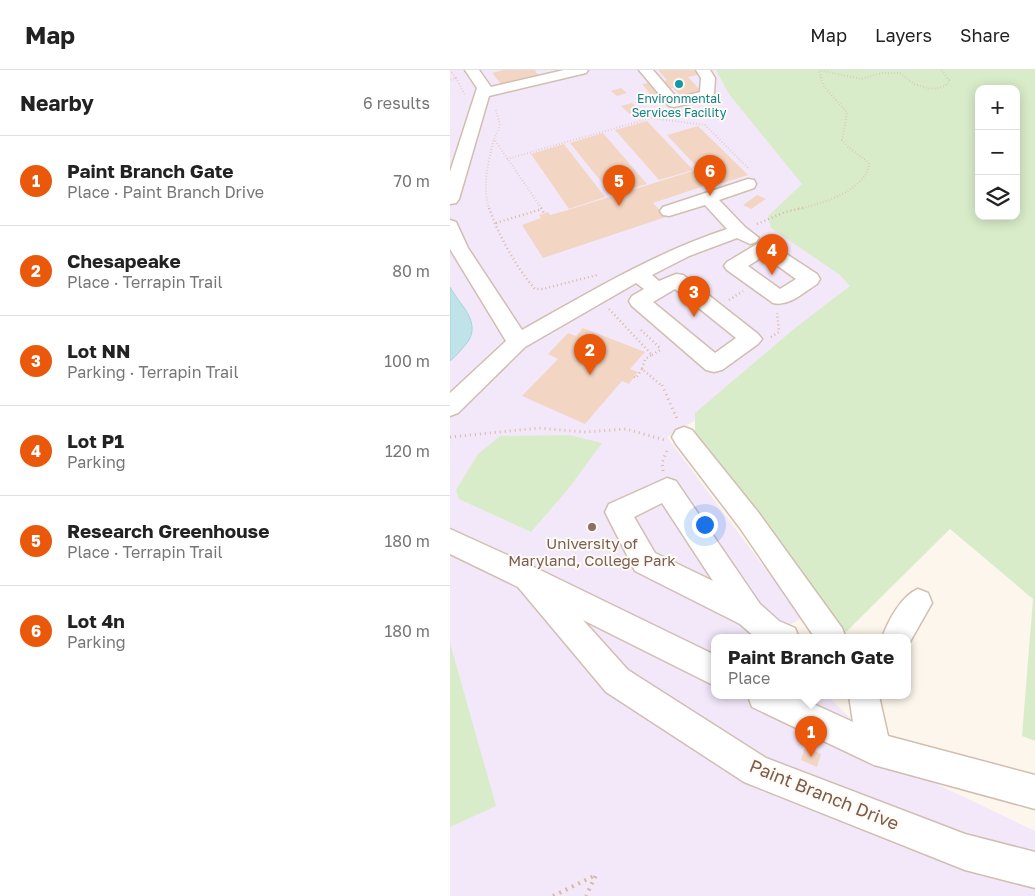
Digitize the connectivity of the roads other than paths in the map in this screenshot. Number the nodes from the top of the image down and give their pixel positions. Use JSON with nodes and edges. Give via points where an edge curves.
{"nodes":[{"id":1,"x":472,"y":70,"type":"edge"},
{"id":2,"x":646,"y":70,"type":"edge"},
{"id":3,"x":703,"y":70,"type":"edge"},
{"id":4,"x":588,"y":71,"type":"edge"},
{"id":5,"x":481,"y":94,"type":"junction"},
{"id":6,"x":748,"y":184,"type":"road end"},
{"id":7,"x":708,"y":198,"type":"junction"},
{"id":8,"x":450,"y":199,"type":"edge"},
{"id":9,"x":669,"y":211,"type":"dead end"},
{"id":10,"x":450,"y":226,"type":"edge"},
{"id":11,"x":739,"y":231,"type":"junction"},
{"id":12,"x":764,"y":248,"type":"junction"},
{"id":13,"x":634,"y":277,"type":"junction"},
{"id":14,"x":658,"y":290,"type":"junction"},
{"id":15,"x":518,"y":342,"type":"junction"},
{"id":16,"x":450,"y":407,"type":"edge"},
{"id":17,"x":684,"y":437,"type":"road end"},
{"id":18,"x":450,"y":541,"type":"edge"},
{"id":19,"x":528,"y":578,"type":"junction"},
{"id":20,"x":918,"y":602,"type":"dead end"},
{"id":21,"x":750,"y":614,"type":"junction"},
{"id":22,"x":775,"y":634,"type":"edge"},
{"id":23,"x":829,"y":634,"type":"edge"},
{"id":24,"x":898,"y":634,"type":"edge"},
{"id":25,"x":711,"y":668,"type":"edge"},
{"id":26,"x":769,"y":699,"type":"edge"},
{"id":27,"x":865,"y":699,"type":"edge"},
{"id":28,"x":874,"y":749,"type":"junction"},
{"id":29,"x":1035,"y":792,"type":"edge"},
{"id":30,"x":1035,"y":870,"type":"edge"}],
"edges":[{"from":1,"to":5,"type":"street","via":[[484,88]]},
{"from":2,"to":3,"type":"street","via":[[674,103],[707,94],[708,78]]},
{"from":4,"to":5,"type":"street"},
{"from":5,"to":8,"type":"street"},
{"from":6,"to":7,"type":"street"},
{"from":7,"to":9,"type":"street"},
{"from":7,"to":11,"type":"street"},
{"from":10,"to":15,"type":"street","via":[[459,248]]},
{"from":11,"to":12,"type":"street"},
{"from":11,"to":13,"type":"street","via":[[692,248]]},
{"from":12,"to":12,"type":"street","via":[[734,266],[780,298],[810,278]]},
{"from":13,"to":14,"type":"street"},
{"from":13,"to":15,"type":"street"},
{"from":14,"to":14,"type":"street","via":[[639,301],[714,364],[751,339],[676,280]]},
{"from":15,"to":16,"type":"street"},
{"from":17,"to":23,"type":"street","via":[[749,520]]},
{"from":18,"to":19,"type":"street","name":"Paint Branch Drive"},
{"from":19,"to":25,"type":"street","name":"Paint Branch Drive"},
{"from":19,"to":30,"type":"street","name":"Paint Branch Drive","via":[[618,681],[756,770],[965,852]]},
{"from":20,"to":24,"type":"street"},
{"from":21,"to":21,"type":"street","via":[[666,488],[618,512],[646,562]]},
{"from":21,"to":22,"type":"street"},
{"from":26,"to":28,"type":"street"},
{"from":27,"to":28,"type":"street"},
{"from":28,"to":29,"type":"street"}]}
